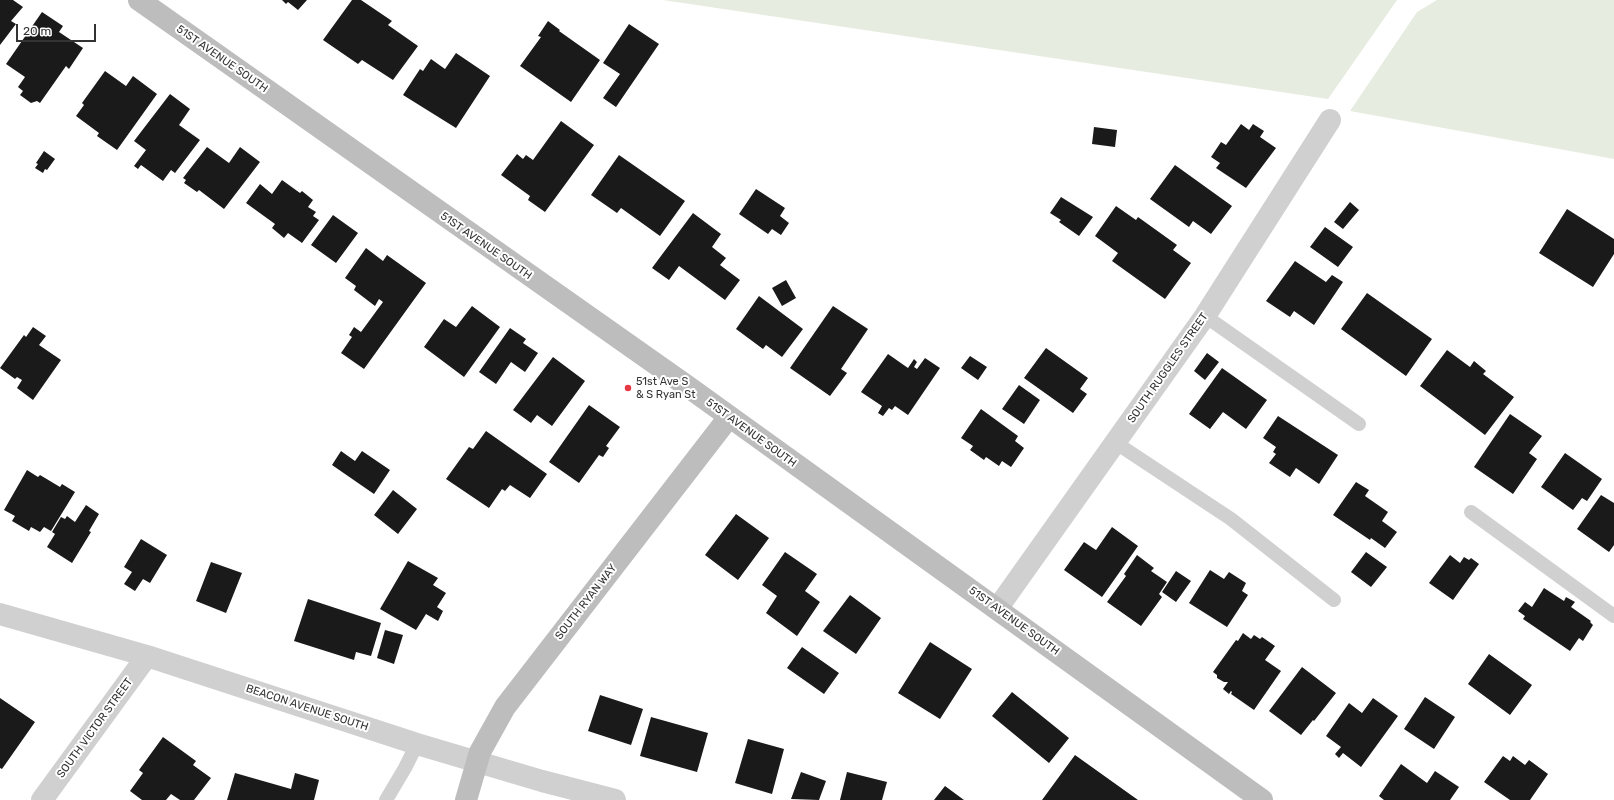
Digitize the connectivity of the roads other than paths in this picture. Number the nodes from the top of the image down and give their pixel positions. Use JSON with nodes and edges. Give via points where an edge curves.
{"nodes":[{"id":1,"x":139,"y":0,"type":"edge"},
{"id":2,"x":1330,"y":120,"type":"dead end"},
{"id":3,"x":1205,"y":316,"type":"junction"},
{"id":4,"x":729,"y":417,"type":"junction"},
{"id":5,"x":1360,"y":424,"type":"dead end"},
{"id":6,"x":1116,"y":443,"type":"junction"},
{"id":7,"x":1471,"y":512,"type":"dead end"},
{"id":8,"x":1334,"y":600,"type":"dead end"},
{"id":9,"x":998,"y":609,"type":"junction"},
{"id":10,"x":0,"y":614,"type":"edge"},
{"id":11,"x":1614,"y":616,"type":"edge"},
{"id":12,"x":147,"y":656,"type":"junction"},
{"id":13,"x":417,"y":744,"type":"junction"},
{"id":14,"x":42,"y":800,"type":"edge"},
{"id":15,"x":386,"y":800,"type":"edge"},
{"id":16,"x":466,"y":800,"type":"edge"},
{"id":17,"x":615,"y":800,"type":"edge"},
{"id":18,"x":1262,"y":800,"type":"edge"}],
"edges":[{"from":1,"to":4,"type":"street","name":"51ST AVENUE SOUTH"},
{"from":2,"to":3,"type":"street","name":"SOUTH RUGGLES STREET"},
{"from":3,"to":5,"type":"lane"},
{"from":3,"to":6,"type":"street","name":"SOUTH RUGGLES STREET"},
{"from":4,"to":9,"type":"street","name":"51ST AVENUE SOUTH"},
{"from":4,"to":16,"type":"street","name":"SOUTH RYAN WAY","via":[[505,706],[480,752]]},
{"from":6,"to":8,"type":"lane","via":[[1231,519]]},
{"from":6,"to":9,"type":"street","name":"SOUTH RUGGLES STREET"},
{"from":7,"to":11,"type":"lane"},
{"from":9,"to":18,"type":"street","name":"51ST AVENUE SOUTH"},
{"from":10,"to":12,"type":"street","name":"BEACON AVENUE SOUTH"},
{"from":12,"to":13,"type":"street","name":"BEACON AVENUE SOUTH"},
{"from":12,"to":14,"type":"street","name":"SOUTH VICTOR STREET"},
{"from":13,"to":15,"type":"lane"},
{"from":13,"to":17,"type":"street","name":"BEACON AVENUE SOUTH"}]}
